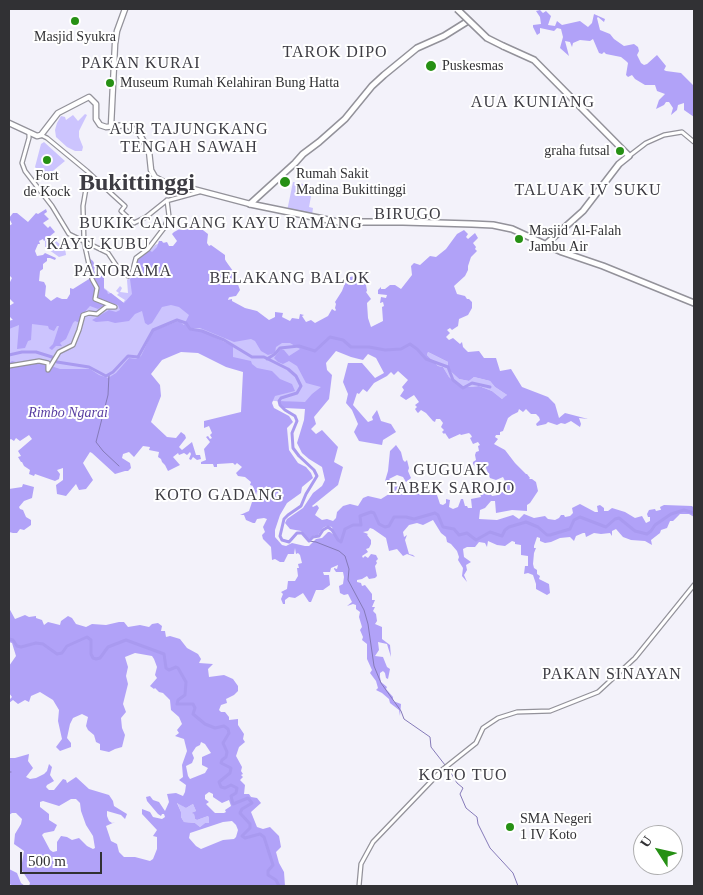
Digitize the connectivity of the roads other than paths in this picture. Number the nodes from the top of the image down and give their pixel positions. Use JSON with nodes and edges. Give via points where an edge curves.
{"nodes":[{"id":1,"x":125,"y":9,"type":"edge"},
{"id":2,"x":458,"y":9,"type":"edge"},
{"id":3,"x":468,"y":21,"type":"junction"},
{"id":4,"x":505,"y":46,"type":"junction"},
{"id":5,"x":9,"y":124,"type":"edge"},
{"id":6,"x":112,"y":126,"type":"junction"},
{"id":7,"x":29,"y":132,"type":"junction"},
{"id":8,"x":39,"y":135,"type":"junction"},
{"id":9,"x":29,"y":138,"type":"junction"},
{"id":10,"x":694,"y":142,"type":"edge"},
{"id":11,"x":629,"y":156,"type":"junction"},
{"id":12,"x":89,"y":173,"type":"junction"},
{"id":13,"x":197,"y":191,"type":"junction"},
{"id":14,"x":168,"y":202,"type":"junction"},
{"id":15,"x":250,"y":204,"type":"junction"},
{"id":16,"x":84,"y":242,"type":"junction"},
{"id":17,"x":545,"y":245,"type":"junction"},
{"id":18,"x":694,"y":303,"type":"edge"},
{"id":19,"x":9,"y":366,"type":"edge"},
{"id":20,"x":694,"y":585,"type":"edge"},
{"id":21,"x":359,"y":886,"type":"edge"}],
"edges":[{"from":1,"to":6,"type":"main road","via":[[116,36]]},
{"from":2,"to":3,"type":"highway"},
{"from":2,"to":4,"type":"highway","bridge":true,"via":[[485,35]]},
{"from":3,"to":4,"type":"highway","via":[[493,43]]},
{"from":3,"to":15,"type":"highway","via":[[417,48],[374,83],[345,119]]},
{"from":4,"to":11,"type":"highway","via":[[532,59]]},
{"from":5,"to":7,"type":"main road"},
{"from":6,"to":8,"type":"main road","via":[[98,123],[96,104],[88,97],[58,113]]},
{"from":6,"to":13,"type":"main road","via":[[127,125],[139,134],[150,154],[152,172],[158,178]]},
{"from":7,"to":8,"type":"main road"},
{"from":7,"to":9,"type":"main road"},
{"from":8,"to":9,"type":"main road"},
{"from":8,"to":12,"type":"main road"},
{"from":9,"to":16,"type":"main road","via":[[22,166],[70,234]]},
{"from":10,"to":11,"type":"main road","via":[[682,132],[664,134]]},
{"from":11,"to":17,"type":"highway","via":[[586,207]]},
{"from":12,"to":14,"type":"main road","via":[[125,206],[121,210],[136,224]]},
{"from":12,"to":16,"type":"main road","via":[[82,222]]},
{"from":13,"to":14,"type":"main road"},
{"from":13,"to":15,"type":"main road"},
{"from":14,"to":16,"type":"main road","via":[[169,216],[164,228],[148,250],[136,258],[131,274],[122,274],[108,253]]},
{"from":15,"to":17,"type":"highway","via":[[339,222],[494,226],[512,229]]},
{"from":16,"to":19,"type":"main road","via":[[97,288],[95,299],[115,307],[84,315],[73,345],[59,352],[48,370],[48,363],[39,361]]},
{"from":17,"to":18,"type":"highway"},
{"from":20,"to":21,"type":"main road","via":[[634,658],[598,692],[550,711],[517,712],[498,718],[483,728],[476,743],[438,774],[373,842],[360,864]]}]}
